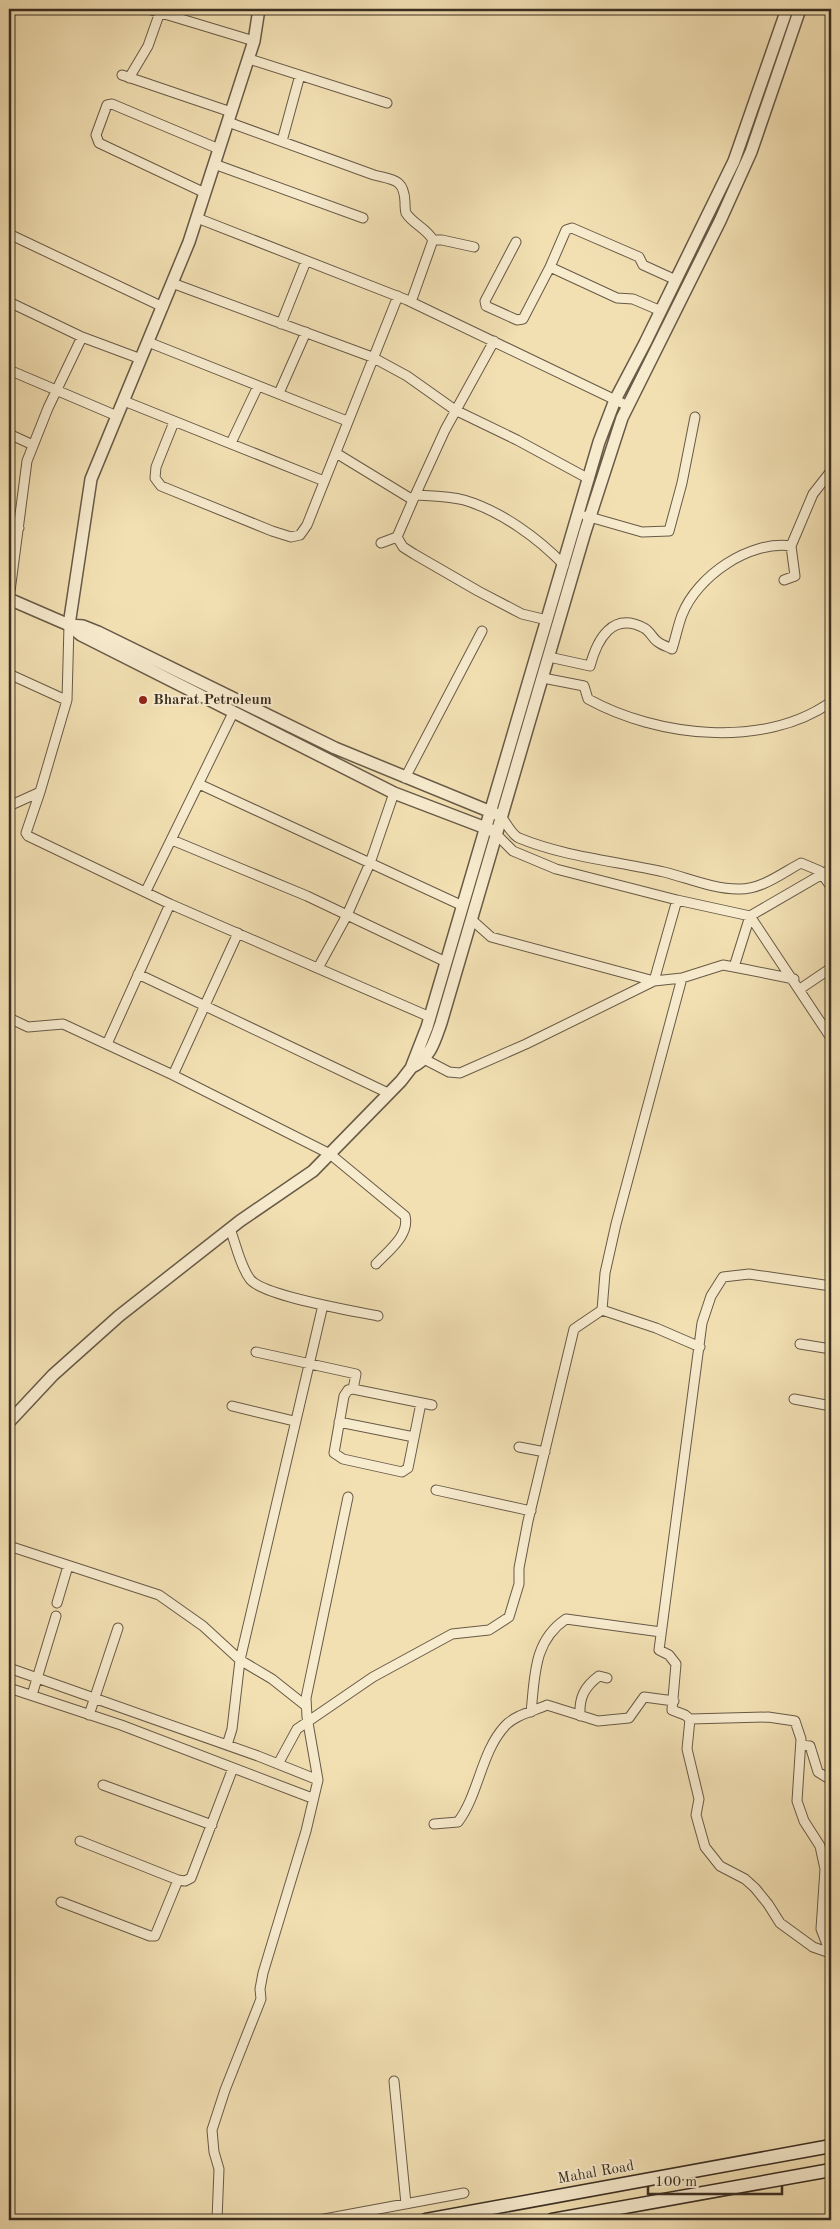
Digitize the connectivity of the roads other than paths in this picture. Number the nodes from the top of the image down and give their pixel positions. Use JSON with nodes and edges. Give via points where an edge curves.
{"nodes":[{"id":1,"x":148,"y":9,"type":"edge"},
{"id":2,"x":259,"y":9,"type":"edge"},
{"id":3,"x":787,"y":9,"type":"edge"},
{"id":4,"x":800,"y":9,"type":"edge"},
{"id":5,"x":162,"y":11,"type":"edge"},
{"id":6,"x":254,"y":41,"type":"junction"},
{"id":7,"x":249,"y":59,"type":"junction"},
{"id":8,"x":300,"y":75,"type":"junction"},
{"id":9,"x":386,"y":104,"type":"dead end"},
{"id":10,"x":230,"y":117,"type":"junction"},
{"id":11,"x":282,"y":141,"type":"junction"},
{"id":12,"x":219,"y":149,"type":"junction"},
{"id":13,"x":214,"y":164,"type":"junction"},
{"id":14,"x":205,"y":193,"type":"junction"},
{"id":15,"x":197,"y":218,"type":"junction"},
{"id":16,"x":363,"y":218,"type":"dead end"},
{"id":17,"x":9,"y":234,"type":"edge"},
{"id":18,"x":433,"y":240,"type":"junction"},
{"id":19,"x":516,"y":242,"type":"dead end"},
{"id":20,"x":474,"y":247,"type":"dead end"},
{"id":21,"x":306,"y":260,"type":"junction"},
{"id":22,"x":550,"y":267,"type":"junction"},
{"id":23,"x":676,"y":280,"type":"junction"},
{"id":24,"x":172,"y":283,"type":"junction"},
{"id":25,"x":398,"y":296,"type":"junction"},
{"id":26,"x":9,"y":302,"type":"edge"},
{"id":27,"x":411,"y":302,"type":"junction"},
{"id":28,"x":163,"y":306,"type":"junction"},
{"id":29,"x":661,"y":311,"type":"junction"},
{"id":30,"x":280,"y":324,"type":"junction"},
{"id":31,"x":306,"y":332,"type":"junction"},
{"id":32,"x":82,"y":337,"type":"junction"},
{"id":33,"x":494,"y":341,"type":"junction"},
{"id":34,"x":148,"y":342,"type":"junction"},
{"id":35,"x":372,"y":358,"type":"junction"},
{"id":36,"x":141,"y":360,"type":"junction"},
{"id":37,"x":9,"y":370,"type":"edge"},
{"id":38,"x":258,"y":386,"type":"junction"},
{"id":39,"x":57,"y":390,"type":"junction"},
{"id":40,"x":279,"y":393,"type":"junction"},
{"id":41,"x":615,"y":400,"type":"junction"},
{"id":42,"x":124,"y":401,"type":"junction"},
{"id":43,"x":628,"y":406,"type":"junction"},
{"id":44,"x":456,"y":410,"type":"junction"},
{"id":45,"x":117,"y":416,"type":"junction"},
{"id":46,"x":695,"y":417,"type":"dead end"},
{"id":47,"x":347,"y":421,"type":"junction"},
{"id":48,"x":174,"y":422,"type":"junction"},
{"id":49,"x":9,"y":434,"type":"edge"},
{"id":50,"x":231,"y":443,"type":"junction"},
{"id":51,"x":33,"y":445,"type":"junction"},
{"id":52,"x":336,"y":453,"type":"junction"},
{"id":53,"x":831,"y":472,"type":"edge"},
{"id":54,"x":589,"y":479,"type":"junction"},
{"id":55,"x":324,"y":481,"type":"junction"},
{"id":56,"x":414,"y":498,"type":"junction"},
{"id":57,"x":579,"y":513,"type":"junction"},
{"id":58,"x":590,"y":517,"type":"junction"},
{"id":59,"x":9,"y":521,"type":"edge"},
{"id":60,"x":19,"y":528,"type":"junction"},
{"id":61,"x":397,"y":537,"type":"junction"},
{"id":62,"x":381,"y":543,"type":"dead end"},
{"id":63,"x":791,"y":546,"type":"junction"},
{"id":64,"x":564,"y":565,"type":"junction"},
{"id":65,"x":784,"y":580,"type":"dead end"},
{"id":66,"x":9,"y":599,"type":"edge"},
{"id":67,"x":547,"y":620,"type":"junction"},
{"id":68,"x":69,"y":625,"type":"junction"},
{"id":69,"x":482,"y":631,"type":"dead end"},
{"id":70,"x":549,"y":657,"type":"junction"},
{"id":71,"x":10,"y":677,"type":"edge"},
{"id":72,"x":542,"y":678,"type":"junction"},
{"id":73,"x":66,"y":700,"type":"junction"},
{"id":74,"x":238,"y":702,"type":"junction"},
{"id":75,"x":831,"y":702,"type":"edge"},
{"id":76,"x":233,"y":713,"type":"junction"},
{"id":77,"x":405,"y":778,"type":"junction"},
{"id":78,"x":199,"y":784,"type":"junction"},
{"id":79,"x":40,"y":792,"type":"junction"},
{"id":80,"x":394,"y":793,"type":"junction"},
{"id":81,"x":9,"y":806,"type":"edge"},
{"id":82,"x":491,"y":810,"type":"junction"},
{"id":83,"x":502,"y":818,"type":"junction"},
{"id":84,"x":486,"y":827,"type":"junction"},
{"id":85,"x":496,"y":834,"type":"junction"},
{"id":86,"x":172,"y":840,"type":"junction"},
{"id":87,"x":370,"y":863,"type":"junction"},
{"id":88,"x":828,"y":872,"type":"edge"},
{"id":89,"x":831,"y":887,"type":"edge"},
{"id":90,"x":146,"y":891,"type":"junction"},
{"id":91,"x":677,"y":900,"type":"junction"},
{"id":92,"x":170,"y":904,"type":"junction"},
{"id":93,"x":463,"y":906,"type":"junction"},
{"id":94,"x":347,"y":915,"type":"junction"},
{"id":95,"x":750,"y":916,"type":"junction"},
{"id":96,"x":472,"y":920,"type":"junction"},
{"id":97,"x":238,"y":933,"type":"junction"},
{"id":98,"x":446,"y":962,"type":"junction"},
{"id":99,"x":734,"y":967,"type":"junction"},
{"id":100,"x":318,"y":968,"type":"junction"},
{"id":101,"x":831,"y":968,"type":"edge"},
{"id":102,"x":138,"y":974,"type":"junction"},
{"id":103,"x":682,"y":978,"type":"junction"},
{"id":104,"x":794,"y":979,"type":"junction"},
{"id":105,"x":654,"y":981,"type":"junction"},
{"id":106,"x":800,"y":989,"type":"junction"},
{"id":107,"x":204,"y":1006,"type":"junction"},
{"id":108,"x":430,"y":1017,"type":"junction"},
{"id":109,"x":9,"y":1018,"type":"edge"},
{"id":110,"x":828,"y":1026,"type":"edge"},
{"id":111,"x":831,"y":1038,"type":"edge"},
{"id":112,"x":107,"y":1044,"type":"junction"},
{"id":113,"x":420,"y":1056,"type":"junction"},
{"id":114,"x":173,"y":1075,"type":"junction"},
{"id":115,"x":388,"y":1093,"type":"junction"},
{"id":116,"x":330,"y":1154,"type":"junction"},
{"id":117,"x":230,"y":1229,"type":"junction"},
{"id":118,"x":376,"y":1264,"type":"dead end"},
{"id":119,"x":831,"y":1286,"type":"edge"},
{"id":120,"x":323,"y":1305,"type":"junction"},
{"id":121,"x":602,"y":1310,"type":"junction"},
{"id":122,"x":378,"y":1316,"type":"dead end"},
{"id":123,"x":800,"y":1344,"type":"dead end"},
{"id":124,"x":700,"y":1346,"type":"junction"},
{"id":125,"x":831,"y":1349,"type":"edge"},
{"id":126,"x":256,"y":1352,"type":"dead end"},
{"id":127,"x":308,"y":1364,"type":"junction"},
{"id":128,"x":354,"y":1389,"type":"junction"},
{"id":129,"x":794,"y":1399,"type":"dead end"},
{"id":130,"x":421,"y":1402,"type":"junction"},
{"id":131,"x":432,"y":1405,"type":"dead end"},
{"id":132,"x":232,"y":1406,"type":"dead end"},
{"id":133,"x":831,"y":1406,"type":"edge"},
{"id":134,"x":9,"y":1422,"type":"edge"},
{"id":135,"x":294,"y":1422,"type":"junction"},
{"id":136,"x":339,"y":1422,"type":"junction"},
{"id":137,"x":414,"y":1437,"type":"junction"},
{"id":138,"x":520,"y":1447,"type":"dead end"},
{"id":139,"x":545,"y":1452,"type":"junction"},
{"id":140,"x":436,"y":1490,"type":"dead end"},
{"id":141,"x":348,"y":1498,"type":"dead end"},
{"id":142,"x":531,"y":1511,"type":"junction"},
{"id":143,"x":9,"y":1546,"type":"edge"},
{"id":144,"x":68,"y":1566,"type":"junction"},
{"id":145,"x":57,"y":1603,"type":"dead end"},
{"id":146,"x":56,"y":1616,"type":"dead end"},
{"id":147,"x":118,"y":1628,"type":"dead end"},
{"id":148,"x":661,"y":1632,"type":"junction"},
{"id":149,"x":240,"y":1660,"type":"junction"},
{"id":150,"x":9,"y":1668,"type":"edge"},
{"id":151,"x":37,"y":1678,"type":"junction"},
{"id":152,"x":607,"y":1678,"type":"dead end"},
{"id":153,"x":9,"y":1688,"type":"edge"},
{"id":154,"x":32,"y":1695,"type":"junction"},
{"id":155,"x":95,"y":1698,"type":"junction"},
{"id":156,"x":674,"y":1701,"type":"junction"},
{"id":157,"x":306,"y":1706,"type":"junction"},
{"id":158,"x":531,"y":1712,"type":"junction"},
{"id":159,"x":89,"y":1715,"type":"junction"},
{"id":160,"x":580,"y":1716,"type":"junction"},
{"id":161,"x":690,"y":1719,"type":"junction"},
{"id":162,"x":308,"y":1721,"type":"junction"},
{"id":163,"x":227,"y":1745,"type":"junction"},
{"id":164,"x":801,"y":1745,"type":"junction"},
{"id":165,"x":278,"y":1764,"type":"junction"},
{"id":166,"x":234,"y":1768,"type":"junction"},
{"id":167,"x":318,"y":1780,"type":"junction"},
{"id":168,"x":831,"y":1780,"type":"edge"},
{"id":169,"x":103,"y":1785,"type":"dead end"},
{"id":170,"x":312,"y":1798,"type":"junction"},
{"id":171,"x":434,"y":1824,"type":"dead end"},
{"id":172,"x":212,"y":1825,"type":"junction"},
{"id":173,"x":80,"y":1841,"type":"dead end"},
{"id":174,"x":178,"y":1880,"type":"junction"},
{"id":175,"x":61,"y":1902,"type":"dead end"},
{"id":176,"x":831,"y":1954,"type":"edge"},
{"id":177,"x":394,"y":2080,"type":"dead end"},
{"id":178,"x":831,"y":2146,"type":"edge"},
{"id":179,"x":831,"y":2170,"type":"edge"},
{"id":180,"x":464,"y":2193,"type":"dead end"},
{"id":181,"x":406,"y":2204,"type":"junction"},
{"id":182,"x":217,"y":2220,"type":"edge"},
{"id":183,"x":319,"y":2220,"type":"edge"},
{"id":184,"x":426,"y":2220,"type":"edge"},
{"id":185,"x":552,"y":2220,"type":"edge"}],
"edges":[{"from":1,"to":5,"type":"street"},
{"from":2,"to":6,"type":"street"},
{"from":3,"to":23,"type":"street","via":[[734,161]]},
{"from":4,"to":43,"type":"street","via":[[751,152]]},
{"from":5,"to":6,"type":"street"},
{"from":5,"to":10,"type":"street","via":[[148,46],[125,76]]},
{"from":6,"to":7,"type":"street"},
{"from":7,"to":8,"type":"street"},
{"from":7,"to":10,"type":"street"},
{"from":8,"to":9,"type":"street"},
{"from":8,"to":11,"type":"street"},
{"from":10,"to":11,"type":"street"},
{"from":10,"to":12,"type":"street"},
{"from":11,"to":18,"type":"street","via":[[398,181],[404,190],[405,211],[427,230]]},
{"from":12,"to":13,"type":"street"},
{"from":12,"to":14,"type":"street","via":[[112,104],[106,105],[96,135],[99,142]]},
{"from":13,"to":14,"type":"street"},
{"from":13,"to":16,"type":"street"},
{"from":14,"to":15,"type":"street"},
{"from":15,"to":21,"type":"street"},
{"from":15,"to":24,"type":"street"},
{"from":17,"to":28,"type":"street"},
{"from":18,"to":20,"type":"street"},
{"from":18,"to":27,"type":"street"},
{"from":19,"to":22,"type":"street","via":[[485,300],[486,306],[517,320],[523,319]]},
{"from":21,"to":25,"type":"street"},
{"from":21,"to":30,"type":"street"},
{"from":22,"to":23,"type":"street","via":[[566,230],[572,228],[639,257],[643,265]]},
{"from":22,"to":29,"type":"street","via":[[616,298],[633,299]]},
{"from":23,"to":29,"type":"street"},
{"from":24,"to":28,"type":"street"},
{"from":24,"to":30,"type":"street"},
{"from":25,"to":27,"type":"street"},
{"from":25,"to":35,"type":"street"},
{"from":26,"to":32,"type":"street"},
{"from":27,"to":33,"type":"street"},
{"from":28,"to":34,"type":"street"},
{"from":29,"to":41,"type":"street"},
{"from":30,"to":31,"type":"street"},
{"from":31,"to":35,"type":"street"},
{"from":31,"to":40,"type":"street"},
{"from":32,"to":36,"type":"street"},
{"from":32,"to":39,"type":"street"},
{"from":33,"to":41,"type":"street"},
{"from":33,"to":44,"type":"street"},
{"from":34,"to":36,"type":"street"},
{"from":34,"to":38,"type":"street"},
{"from":35,"to":44,"type":"street","via":[[407,376]]},
{"from":35,"to":47,"type":"street"},
{"from":36,"to":42,"type":"street"},
{"from":37,"to":39,"type":"street"},
{"from":38,"to":40,"type":"street"},
{"from":38,"to":50,"type":"street"},
{"from":39,"to":45,"type":"street"},
{"from":39,"to":51,"type":"street"},
{"from":40,"to":47,"type":"street"},
{"from":41,"to":43,"type":"street"},
{"from":41,"to":54,"type":"street"},
{"from":42,"to":45,"type":"street"},
{"from":42,"to":48,"type":"street"},
{"from":43,"to":58,"type":"street"},
{"from":44,"to":54,"type":"street"},
{"from":44,"to":56,"type":"street"},
{"from":45,"to":68,"type":"street","via":[[90,479]]},
{"from":46,"to":58,"type":"street","via":[[669,531],[642,532]]},
{"from":47,"to":52,"type":"street"},
{"from":48,"to":50,"type":"street"},
{"from":48,"to":55,"type":"street","via":[[156,468],[155,478],[161,486],[272,531],[300,535]]},
{"from":49,"to":51,"type":"street"},
{"from":50,"to":55,"type":"street"},
{"from":51,"to":60,"type":"street","via":[[24,479]]},
{"from":52,"to":55,"type":"street"},
{"from":52,"to":56,"type":"street"},
{"from":53,"to":63,"type":"street","via":[[813,494]]},
{"from":54,"to":57,"type":"street"},
{"from":56,"to":61,"type":"street"},
{"from":56,"to":64,"type":"street","via":[[454,498],[479,505],[538,539]]},
{"from":57,"to":58,"type":"street"},
{"from":57,"to":64,"type":"street"},
{"from":58,"to":70,"type":"street"},
{"from":59,"to":60,"type":"street"},
{"from":60,"to":66,"type":"street"},
{"from":61,"to":62,"type":"street"},
{"from":61,"to":67,"type":"street","via":[[403,547],[478,591],[522,614]]},
{"from":63,"to":65,"type":"street","via":[[796,576]]},
{"from":63,"to":70,"type":"street","via":[[778,544],[745,552],[724,566],[697,590],[682,613],[672,649],[659,644],[645,629],[627,624],[607,630],[596,643],[590,666]]},
{"from":64,"to":67,"type":"street"},
{"from":66,"to":68,"type":"street"},
{"from":67,"to":82,"type":"street"},
{"from":68,"to":73,"type":"street"},
{"from":68,"to":74,"type":"street","via":[[98,632]]},
{"from":68,"to":76,"type":"street","via":[[81,635]]},
{"from":69,"to":77,"type":"street"},
{"from":70,"to":72,"type":"street"},
{"from":71,"to":73,"type":"street"},
{"from":72,"to":75,"type":"street","via":[[584,686],[588,699],[607,709],[671,729],[692,731],[749,732],[796,720]]},
{"from":72,"to":83,"type":"street"},
{"from":73,"to":79,"type":"street"},
{"from":74,"to":76,"type":"street"},
{"from":74,"to":77,"type":"street"},
{"from":76,"to":78,"type":"street"},
{"from":76,"to":80,"type":"street"},
{"from":77,"to":82,"type":"street"},
{"from":78,"to":86,"type":"street"},
{"from":78,"to":87,"type":"street"},
{"from":79,"to":81,"type":"street"},
{"from":79,"to":90,"type":"street","via":[[26,833],[28,836]]},
{"from":80,"to":84,"type":"street"},
{"from":80,"to":87,"type":"street"},
{"from":82,"to":83,"type":"street"},
{"from":82,"to":84,"type":"street"},
{"from":83,"to":85,"type":"street"},
{"from":83,"to":88,"type":"street","via":[[517,837],[572,854],[739,890],[761,884],[801,863]]},
{"from":84,"to":85,"type":"street"},
{"from":84,"to":93,"type":"street"},
{"from":85,"to":91,"type":"street","via":[[513,851],[556,869]]},
{"from":85,"to":96,"type":"street"},
{"from":86,"to":90,"type":"street"},
{"from":86,"to":94,"type":"street"},
{"from":87,"to":93,"type":"street"},
{"from":87,"to":94,"type":"street"},
{"from":88,"to":89,"type":"street"},
{"from":88,"to":95,"type":"street"},
{"from":90,"to":92,"type":"street"},
{"from":91,"to":95,"type":"street"},
{"from":91,"to":105,"type":"street"},
{"from":92,"to":97,"type":"street"},
{"from":92,"to":102,"type":"street"},
{"from":93,"to":98,"type":"street"},
{"from":94,"to":98,"type":"street"},
{"from":94,"to":100,"type":"street"},
{"from":95,"to":99,"type":"street"},
{"from":95,"to":104,"type":"street"},
{"from":96,"to":105,"type":"street","via":[[491,937]]},
{"from":96,"to":113,"type":"street","via":[[432,1048]]},
{"from":97,"to":100,"type":"street"},
{"from":97,"to":107,"type":"street"},
{"from":98,"to":108,"type":"street"},
{"from":99,"to":103,"type":"street","via":[[723,965]]},
{"from":99,"to":104,"type":"street"},
{"from":100,"to":108,"type":"street"},
{"from":101,"to":106,"type":"street"},
{"from":102,"to":107,"type":"street"},
{"from":102,"to":112,"type":"street"},
{"from":103,"to":105,"type":"street"},
{"from":103,"to":121,"type":"street","via":[[616,1224],[605,1273]]},
{"from":104,"to":106,"type":"street"},
{"from":105,"to":113,"type":"street","via":[[470,1070],[449,1072]]},
{"from":106,"to":110,"type":"street"},
{"from":107,"to":114,"type":"street"},
{"from":107,"to":115,"type":"street"},
{"from":108,"to":113,"type":"street"},
{"from":109,"to":112,"type":"street","via":[[28,1027],[63,1024]]},
{"from":110,"to":111,"type":"street"},
{"from":112,"to":114,"type":"street"},
{"from":113,"to":115,"type":"street"},
{"from":114,"to":116,"type":"street"},
{"from":115,"to":116,"type":"street"},
{"from":116,"to":117,"type":"street","via":[[313,1171]]},
{"from":116,"to":118,"type":"street","via":[[405,1216],[407,1225],[403,1234]]},
{"from":117,"to":120,"type":"street","via":[[250,1279],[260,1288]]},
{"from":117,"to":134,"type":"street","via":[[82,1347]]},
{"from":119,"to":124,"type":"street","via":[[749,1274],[723,1276],[711,1296],[702,1323]]},
{"from":120,"to":122,"type":"street"},
{"from":120,"to":127,"type":"street"},
{"from":121,"to":124,"type":"street"},
{"from":121,"to":139,"type":"street","via":[[574,1329]]},
{"from":123,"to":125,"type":"street"},
{"from":124,"to":148,"type":"street"},
{"from":126,"to":127,"type":"street"},
{"from":127,"to":128,"type":"street","via":[[356,1374]]},
{"from":127,"to":135,"type":"street"},
{"from":128,"to":130,"type":"street"},
{"from":128,"to":136,"type":"street","via":[[345,1392]]},
{"from":129,"to":133,"type":"street"},
{"from":130,"to":131,"type":"street"},
{"from":130,"to":137,"type":"street"},
{"from":132,"to":135,"type":"street"},
{"from":135,"to":149,"type":"street"},
{"from":136,"to":137,"type":"street"},
{"from":136,"to":137,"type":"street","via":[[334,1453],[339,1458],[402,1472],[408,1468]]},
{"from":138,"to":139,"type":"street"},
{"from":139,"to":142,"type":"street"},
{"from":140,"to":142,"type":"street"},
{"from":141,"to":157,"type":"street"},
{"from":142,"to":162,"type":"street","via":[[519,1568],[519,1584],[509,1617],[489,1630],[452,1634],[372,1677]]},
{"from":143,"to":144,"type":"street"},
{"from":144,"to":145,"type":"street"},
{"from":144,"to":149,"type":"street","via":[[160,1595],[203,1626]]},
{"from":146,"to":151,"type":"street"},
{"from":147,"to":155,"type":"street"},
{"from":148,"to":156,"type":"street","via":[[659,1650],[676,1664]]},
{"from":148,"to":158,"type":"street","via":[[566,1620],[557,1626],[539,1650]]},
{"from":149,"to":157,"type":"street","via":[[272,1679]]},
{"from":149,"to":163,"type":"street","via":[[232,1729]]},
{"from":150,"to":151,"type":"street"},
{"from":151,"to":154,"type":"street"},
{"from":151,"to":155,"type":"street"},
{"from":152,"to":160,"type":"street","via":[[599,1676],[590,1682],[581,1695]]},
{"from":153,"to":154,"type":"street"},
{"from":154,"to":159,"type":"street"},
{"from":155,"to":159,"type":"street"},
{"from":155,"to":163,"type":"street"},
{"from":156,"to":160,"type":"street","via":[[644,1697],[629,1718],[598,1721]]},
{"from":156,"to":161,"type":"street","via":[[672,1710]]},
{"from":157,"to":162,"type":"street"},
{"from":158,"to":160,"type":"street","via":[[547,1705]]},
{"from":158,"to":171,"type":"street","via":[[506,1725],[494,1743],[458,1822]]},
{"from":159,"to":166,"type":"street"},
{"from":161,"to":164,"type":"street","via":[[768,1717],[794,1721]]},
{"from":161,"to":176,"type":"street","via":[[687,1749],[704,1847],[720,1866],[755,1888],[780,1923],[813,1947]]},
{"from":162,"to":165,"type":"street","via":[[297,1729]]},
{"from":162,"to":167,"type":"street"},
{"from":163,"to":165,"type":"street"},
{"from":164,"to":168,"type":"street","via":[[810,1746],[818,1772]]},
{"from":164,"to":176,"type":"street","via":[[797,1801],[804,1821],[820,1846],[825,1869],[821,1929]]},
{"from":165,"to":167,"type":"street"},
{"from":166,"to":170,"type":"street"},
{"from":166,"to":172,"type":"street"},
{"from":167,"to":170,"type":"street"},
{"from":169,"to":172,"type":"street"},
{"from":170,"to":182,"type":"street","via":[[306,1832],[263,1973],[261,1999],[212,2130],[219,2169]]},
{"from":172,"to":174,"type":"street","via":[[191,1878]]},
{"from":173,"to":174,"type":"street"},
{"from":174,"to":175,"type":"street","via":[[155,1936]]},
{"from":177,"to":181,"type":"street"},
{"from":178,"to":184,"type":"main road","name":"Mahal Road"},
{"from":179,"to":185,"type":"main road"},
{"from":180,"to":181,"type":"street"},
{"from":181,"to":183,"type":"street"}]}
